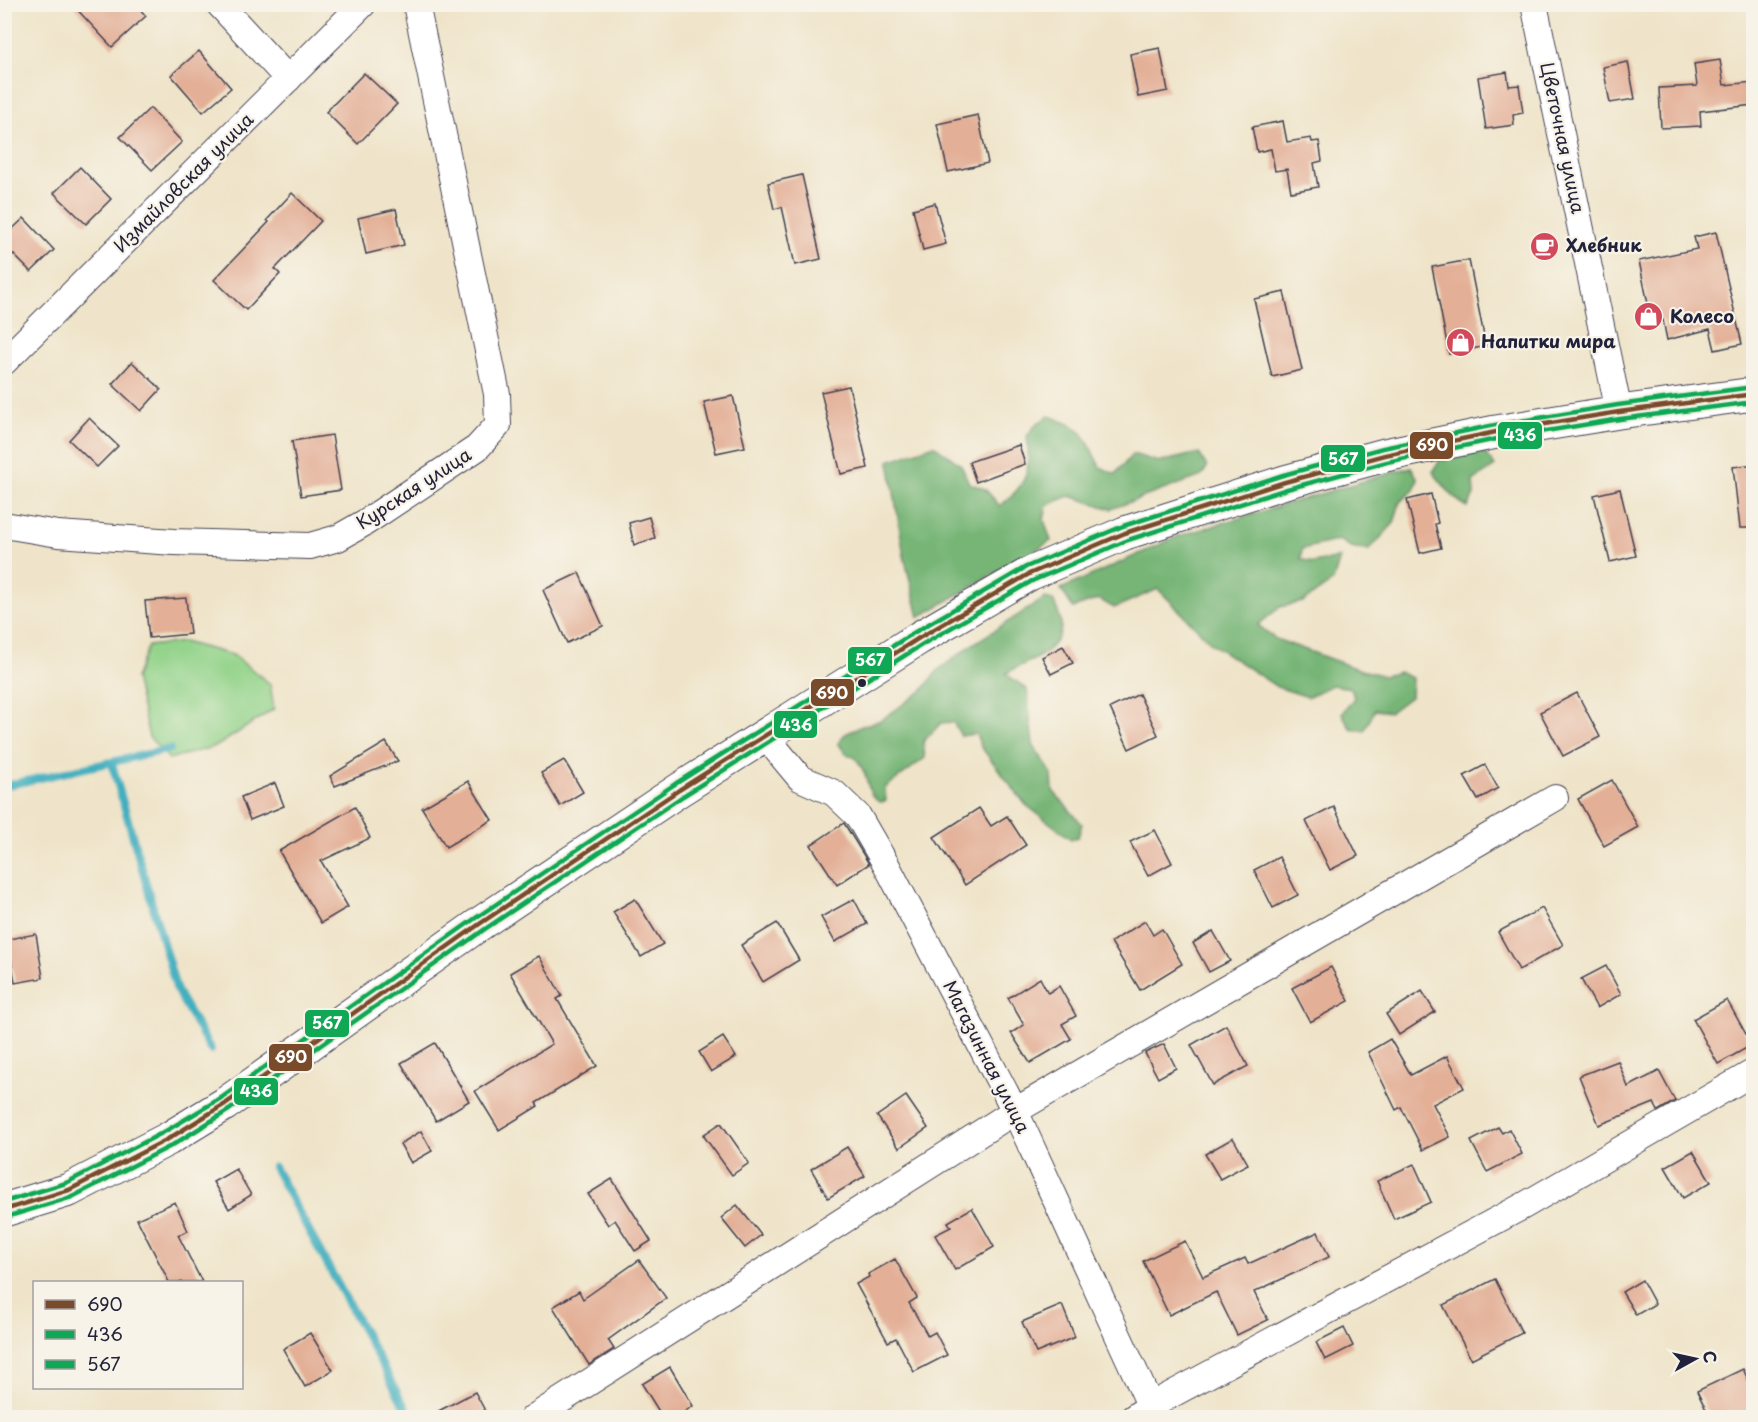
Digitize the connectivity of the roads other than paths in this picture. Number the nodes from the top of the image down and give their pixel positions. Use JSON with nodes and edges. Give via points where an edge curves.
{"nodes":[{"id":1,"x":219,"y":4,"type":"edge"},
{"id":2,"x":363,"y":4,"type":"edge"},
{"id":3,"x":416,"y":4,"type":"edge"},
{"id":4,"x":1534,"y":4,"type":"edge"},
{"id":5,"x":288,"y":80,"type":"junction"},
{"id":6,"x":4,"y":362,"type":"edge"},
{"id":7,"x":1754,"y":394,"type":"edge"},
{"id":8,"x":1619,"y":412,"type":"junction"},
{"id":9,"x":4,"y":525,"type":"edge"},
{"id":10,"x":765,"y":736,"type":"junction"},
{"id":11,"x":1555,"y":798,"type":"dead end"},
{"id":12,"x":1754,"y":1072,"type":"edge"},
{"id":13,"x":1015,"y":1111,"type":"junction"},
{"id":14,"x":4,"y":1210,"type":"edge"},
{"id":15,"x":1146,"y":1414,"type":"edge"},
{"id":16,"x":532,"y":1418,"type":"edge"}],
"edges":[{"from":1,"to":5,"type":"street"},
{"from":2,"to":5,"type":"street","name":"Измайловская улица"},
{"from":3,"to":9,"type":"street","name":"Курская улица","via":[[497,394],[498,424],[477,448],[366,522],[338,538],[310,546],[174,542],[58,534]]},
{"from":4,"to":8,"type":"street","name":"Цветочная улица"},
{"from":5,"to":6,"type":"street","name":"Измайловская улица"},
{"from":7,"to":8,"type":"main road"},
{"from":8,"to":10,"type":"main road","via":[[1384,455],[1125,533],[1029,574]]},
{"from":10,"to":13,"type":"street","name":"Магазинная улица","via":[[800,778],[834,794],[858,816]]},
{"from":10,"to":14,"type":"main road","via":[[480,923],[225,1104],[168,1139],[69,1190]]},
{"from":11,"to":13,"type":"street"},
{"from":12,"to":15,"type":"street","via":[[1525,1205]]},
{"from":13,"to":15,"type":"street","name":"Магазинная улица"},
{"from":13,"to":16,"type":"street"}]}
